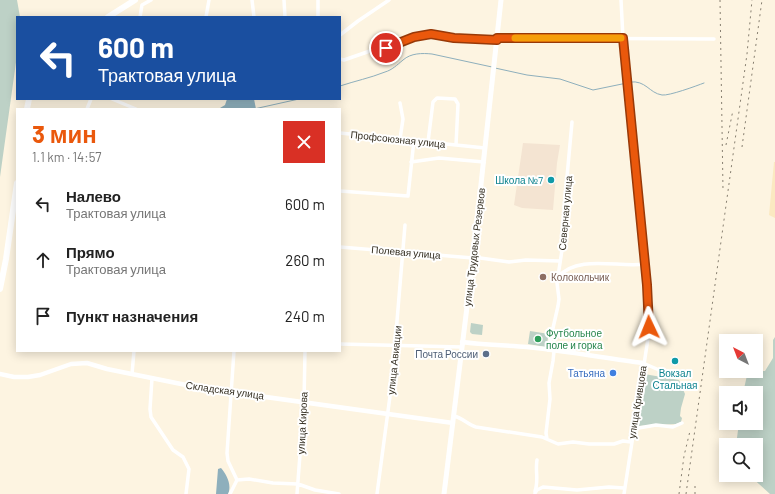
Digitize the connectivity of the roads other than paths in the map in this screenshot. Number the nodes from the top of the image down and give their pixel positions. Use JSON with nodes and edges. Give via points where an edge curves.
{"nodes":[{"id":1,"x":135,"y":0,"type":"edge"},
{"id":2,"x":140,"y":0,"type":"edge"},
{"id":3,"x":151,"y":0,"type":"edge"},
{"id":4,"x":203,"y":0,"type":"edge"},
{"id":5,"x":209,"y":0,"type":"edge"},
{"id":6,"x":252,"y":0,"type":"edge"},
{"id":7,"x":284,"y":0,"type":"edge"},
{"id":8,"x":318,"y":0,"type":"edge"},
{"id":9,"x":390,"y":0,"type":"edge"},
{"id":10,"x":501,"y":0,"type":"edge"},
{"id":11,"x":621,"y":0,"type":"edge"},
{"id":12,"x":142,"y":4,"type":"junction"},
{"id":13,"x":110,"y":16,"type":"edge"},
{"id":14,"x":140,"y":16,"type":"edge"},
{"id":15,"x":206,"y":16,"type":"edge"},
{"id":16,"x":254,"y":16,"type":"edge"},
{"id":17,"x":285,"y":16,"type":"edge"},
{"id":18,"x":318,"y":16,"type":"edge"},
{"id":19,"x":341,"y":34,"type":"edge"},
{"id":20,"x":623,"y":38,"type":"junction"},
{"id":21,"x":497,"y":39,"type":"junction"},
{"id":22,"x":714,"y":39,"type":"dead end"},
{"id":23,"x":341,"y":59,"type":"edge"},
{"id":24,"x":114,"y":100,"type":"edge"},
{"id":25,"x":400,"y":103,"type":"dead end"},
{"id":26,"x":134,"y":108,"type":"edge"},
{"id":27,"x":572,"y":122,"type":"dead end"},
{"id":28,"x":341,"y":133,"type":"edge"},
{"id":29,"x":400,"y":139,"type":"junction"},
{"id":30,"x":414,"y":140,"type":"junction"},
{"id":31,"x":428,"y":142,"type":"junction"},
{"id":32,"x":456,"y":144,"type":"junction"},
{"id":33,"x":485,"y":148,"type":"junction"},
{"id":34,"x":411,"y":162,"type":"junction"},
{"id":35,"x":484,"y":162,"type":"junction"},
{"id":36,"x":16,"y":190,"type":"edge"},
{"id":37,"x":341,"y":191,"type":"edge"},
{"id":38,"x":405,"y":225,"type":"dead end"},
{"id":39,"x":341,"y":246,"type":"edge"},
{"id":40,"x":403,"y":251,"type":"junction"},
{"id":41,"x":473,"y":258,"type":"junction"},
{"id":42,"x":560,"y":261,"type":"junction"},
{"id":43,"x":645,"y":264,"type":"junction"},
{"id":44,"x":557,"y":280,"type":"junction"},
{"id":45,"x":0,"y":289,"type":"edge"},
{"id":46,"x":341,"y":344,"type":"edge"},
{"id":47,"x":462,"y":345,"type":"junction"},
{"id":48,"x":396,"y":346,"type":"junction"},
{"id":49,"x":548,"y":350,"type":"junction"},
{"id":50,"x":554,"y":351,"type":"junction"},
{"id":51,"x":134,"y":352,"type":"edge"},
{"id":52,"x":234,"y":352,"type":"edge"},
{"id":53,"x":305,"y":352,"type":"edge"},
{"id":54,"x":643,"y":363,"type":"junction"},
{"id":55,"x":659,"y":370,"type":"dead end"},
{"id":56,"x":0,"y":374,"type":"edge"},
{"id":57,"x":132,"y":374,"type":"junction"},
{"id":58,"x":152,"y":378,"type":"junction"},
{"id":59,"x":231,"y":392,"type":"junction"},
{"id":60,"x":304,"y":401,"type":"junction"},
{"id":61,"x":388,"y":414,"type":"junction"},
{"id":62,"x":454,"y":416,"type":"junction"},
{"id":63,"x":453,"y":423,"type":"junction"},
{"id":64,"x":682,"y":423,"type":"dead end"},
{"id":65,"x":633,"y":429,"type":"junction"},
{"id":66,"x":547,"y":439,"type":"junction"},
{"id":67,"x":632,"y":442,"type":"junction"},
{"id":68,"x":537,"y":460,"type":"dead end"},
{"id":69,"x":237,"y":480,"type":"junction"},
{"id":70,"x":298,"y":484,"type":"junction"},
{"id":71,"x":624,"y":488,"type":"junction"},
{"id":72,"x":186,"y":494,"type":"edge"},
{"id":73,"x":230,"y":494,"type":"edge"},
{"id":74,"x":297,"y":494,"type":"edge"},
{"id":75,"x":339,"y":494,"type":"edge"},
{"id":76,"x":377,"y":494,"type":"edge"},
{"id":77,"x":444,"y":494,"type":"edge"},
{"id":78,"x":535,"y":494,"type":"edge"},
{"id":79,"x":624,"y":494,"type":"edge"}],
"edges":[{"from":1,"to":13,"type":"highway"},
{"from":2,"to":12,"type":"street"},
{"from":3,"to":12,"type":"street"},
{"from":4,"to":5,"type":"street"},
{"from":5,"to":15,"type":"street"},
{"from":6,"to":16,"type":"street"},
{"from":7,"to":17,"type":"street"},
{"from":8,"to":18,"type":"street"},
{"from":9,"to":19,"type":"street"},
{"from":10,"to":21,"type":"main road","name":"улица Трудовых Резервов"},
{"from":11,"to":20,"type":"street","name":"улица Кривцова"},
{"from":12,"to":14,"type":"street"},
{"from":20,"to":21,"type":"street"},
{"from":20,"to":22,"type":"street"},
{"from":20,"to":43,"type":"street","name":"улица Кривцова"},
{"from":21,"to":23,"type":"street","via":[[454,38],[431,34]]},
{"from":21,"to":33,"type":"main road","name":"улица Трудовых Резервов"},
{"from":24,"to":26,"type":"street"},
{"from":25,"to":29,"type":"street","via":[[403,119]]},
{"from":27,"to":42,"type":"street","name":"Северная улица","via":[[564,210],[565,230]]},
{"from":28,"to":29,"type":"street","name":"Профсоюзная улица"},
{"from":29,"to":30,"type":"street","name":"Профсоюзная улица"},
{"from":30,"to":31,"type":"street","name":"Профсоюзная улица"},
{"from":30,"to":34,"type":"street"},
{"from":31,"to":32,"type":"street","name":"Профсоюзная улица"},
{"from":31,"to":32,"type":"street","name":"Профсоюзная улица","via":[[433,102],[437,98],[448,98],[455,99],[458,104]]},
{"from":32,"to":33,"type":"street","name":"Профсоюзная улица"},
{"from":33,"to":35,"type":"main road","name":"улица Трудовых Резервов"},
{"from":34,"to":35,"type":"street","via":[[439,158]]},
{"from":34,"to":37,"type":"street","via":[[408,196]]},
{"from":35,"to":41,"type":"main road","name":"улица Трудовых Резервов"},
{"from":36,"to":45,"type":"highway"},
{"from":38,"to":40,"type":"street","name":"улица Авиации"},
{"from":39,"to":40,"type":"street","name":"Полевая улица"},
{"from":40,"to":41,"type":"street","name":"Полевая улица"},
{"from":40,"to":48,"type":"street","name":"улица Авиации"},
{"from":41,"to":42,"type":"street","name":"Полевая улица","via":[[509,262]]},
{"from":41,"to":47,"type":"main road","name":"улица Трудовых Резервов"},
{"from":42,"to":44,"type":"street","name":"Северная улица"},
{"from":43,"to":44,"type":"street","via":[[586,264],[562,274]]},
{"from":43,"to":54,"type":"street","name":"улица Кривцова","via":[[650,319]]},
{"from":44,"to":49,"type":"street","name":"Северная улица","via":[[558,306]]},
{"from":46,"to":48,"type":"street"},
{"from":47,"to":48,"type":"street"},
{"from":47,"to":49,"type":"street","via":[[508,345]]},
{"from":47,"to":62,"type":"main road","name":"улица Трудовых Резервов"},
{"from":48,"to":61,"type":"street","name":"улица Авиации"},
{"from":49,"to":50,"type":"street"},
{"from":50,"to":54,"type":"street"},
{"from":50,"to":66,"type":"street","via":[[549,383]]},
{"from":51,"to":57,"type":"street"},
{"from":52,"to":59,"type":"street"},
{"from":53,"to":60,"type":"street","name":"улица Кирова"},
{"from":54,"to":55,"type":"street"},
{"from":54,"to":65,"type":"street","name":"улица Кривцова"},
{"from":56,"to":57,"type":"street","name":"Складская улица","via":[[20,378],[36,376],[78,363]]},
{"from":57,"to":58,"type":"street","name":"Складская улица"},
{"from":58,"to":59,"type":"street","name":"Складская улица"},
{"from":58,"to":72,"type":"street","via":[[151,417],[173,450],[183,457],[189,469]]},
{"from":59,"to":60,"type":"street","name":"Складская улица"},
{"from":59,"to":69,"type":"street","via":[[227,457]]},
{"from":60,"to":61,"type":"street","name":"Складская улица"},
{"from":60,"to":70,"type":"street","name":"улица Кирова"},
{"from":61,"to":63,"type":"street","name":"Складская улица"},
{"from":61,"to":76,"type":"street","name":"улица Авиации"},
{"from":62,"to":63,"type":"main road","name":"улица Трудовых Резервов"},
{"from":62,"to":66,"type":"street","via":[[476,428]]},
{"from":63,"to":77,"type":"main road","name":"улица Трудовых Резервов"},
{"from":64,"to":65,"type":"street","via":[[673,427],[656,425]]},
{"from":65,"to":67,"type":"street","name":"улица Кривцова"},
{"from":66,"to":67,"type":"street","via":[[558,444]]},
{"from":67,"to":71,"type":"street","name":"улица Кривцова"},
{"from":68,"to":78,"type":"street","via":[[538,480]]},
{"from":69,"to":70,"type":"street"},
{"from":69,"to":73,"type":"street"},
{"from":70,"to":74,"type":"street","name":"улица Кирова"},
{"from":70,"to":75,"type":"street"},
{"from":71,"to":78,"type":"street","via":[[577,490],[543,487]]},
{"from":71,"to":79,"type":"street","name":"улица Кривцова"}]}
